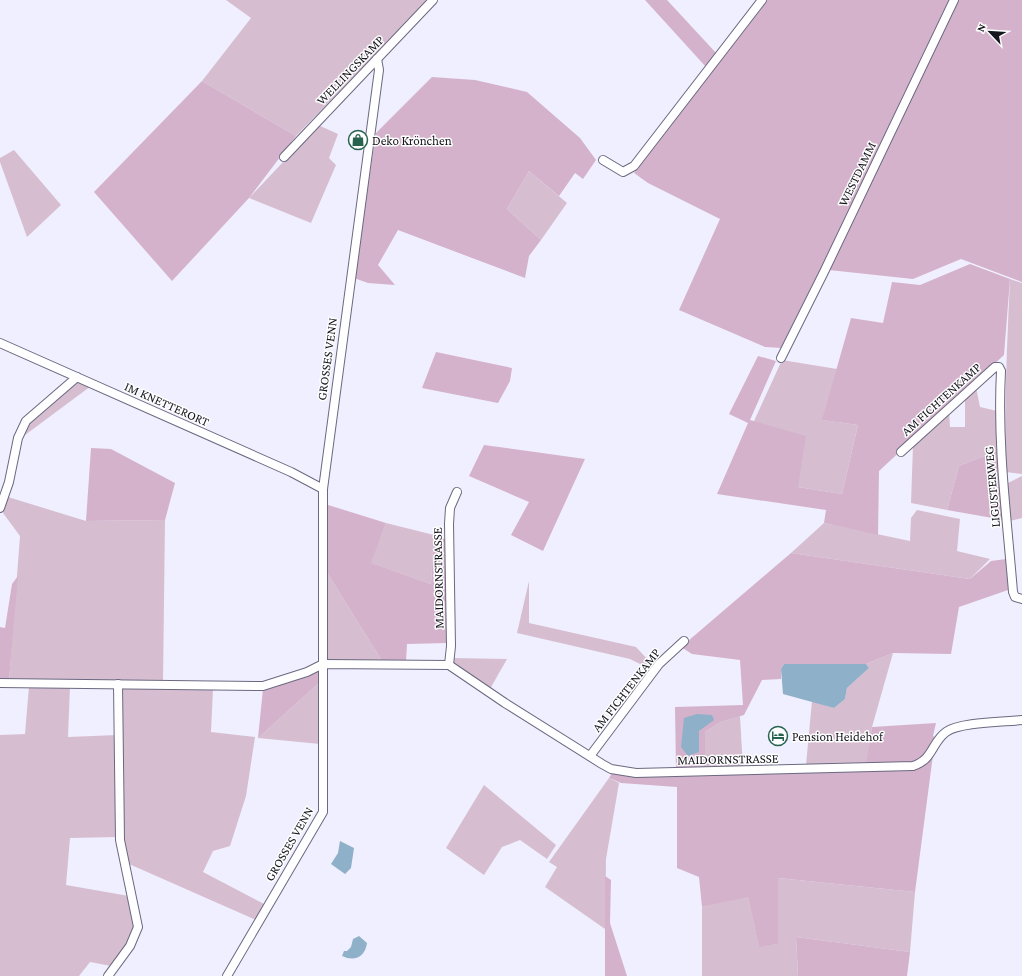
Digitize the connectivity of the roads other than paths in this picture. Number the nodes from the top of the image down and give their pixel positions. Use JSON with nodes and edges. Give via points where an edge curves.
{"nodes":[{"id":1,"x":433,"y":0,"type":"edge"},
{"id":2,"x":762,"y":0,"type":"edge"},
{"id":3,"x":954,"y":0,"type":"edge"},
{"id":4,"x":377,"y":59,"type":"junction"},
{"id":5,"x":284,"y":157,"type":"dead end"},
{"id":6,"x":602,"y":160,"type":"dead end"},
{"id":7,"x":0,"y":343,"type":"edge"},
{"id":8,"x":781,"y":358,"type":"dead end"},
{"id":9,"x":999,"y":367,"type":"joint"},
{"id":10,"x":77,"y":377,"type":"junction"},
{"id":11,"x":901,"y":452,"type":"dead end"},
{"id":12,"x":323,"y":489,"type":"junction"},
{"id":13,"x":457,"y":492,"type":"dead end"},
{"id":14,"x":0,"y":508,"type":"edge"},
{"id":15,"x":1022,"y":598,"type":"edge"},
{"id":16,"x":684,"y":641,"type":"dead end"},
{"id":17,"x":323,"y":664,"type":"junction"},
{"id":18,"x":449,"y":665,"type":"junction"},
{"id":19,"x":0,"y":683,"type":"edge"},
{"id":20,"x":118,"y":684,"type":"junction"},
{"id":21,"x":1022,"y":720,"type":"edge"},
{"id":22,"x":590,"y":756,"type":"junction"},
{"id":23,"x":108,"y":976,"type":"edge"},
{"id":24,"x":227,"y":976,"type":"edge"}],
"edges":[{"from":1,"to":4,"type":"street","name":"WELLINGSKAMP"},
{"from":2,"to":6,"type":"street","via":[[634,166],[623,172]]},
{"from":3,"to":8,"type":"street","name":"WESTDAMM"},
{"from":4,"to":5,"type":"street","name":"WELLINGSKAMP"},
{"from":4,"to":12,"type":"street","name":"GROSSES VENN","via":[[379,70]]},
{"from":7,"to":10,"type":"street","name":"IM KNETTERORT"},
{"from":9,"to":11,"type":"street","name":"AM FICHTENKAMP","via":[[995,367]]},
{"from":9,"to":15,"type":"street","name":"LIGUSTERWEG","via":[[1001,450],[1013,592],[1016,597]]},
{"from":10,"to":12,"type":"street","name":"IM KNETTERORT"},
{"from":10,"to":14,"type":"street","via":[[26,421],[18,438],[9,482]]},
{"from":12,"to":17,"type":"street","name":"GROSSES VENN"},
{"from":13,"to":18,"type":"street","name":"MAIDORNSTRASSE","via":[[450,508],[449,524]]},
{"from":16,"to":22,"type":"street","name":"AM FICHTENKAMP","via":[[659,664]]},
{"from":17,"to":18,"type":"street"},
{"from":17,"to":20,"type":"street","via":[[264,686]]},
{"from":17,"to":24,"type":"street","name":"GROSSES VENN","via":[[323,812]]},
{"from":18,"to":22,"type":"street","name":"MAIDORNSTRASSE"},
{"from":19,"to":20,"type":"street"},
{"from":20,"to":23,"type":"street","via":[[120,840],[138,928],[130,946]]},
{"from":21,"to":22,"type":"street","name":"MAIDORNSTRASSE","via":[[958,726],[948,730],[926,759],[913,766],[636,773],[611,769]]}]}
